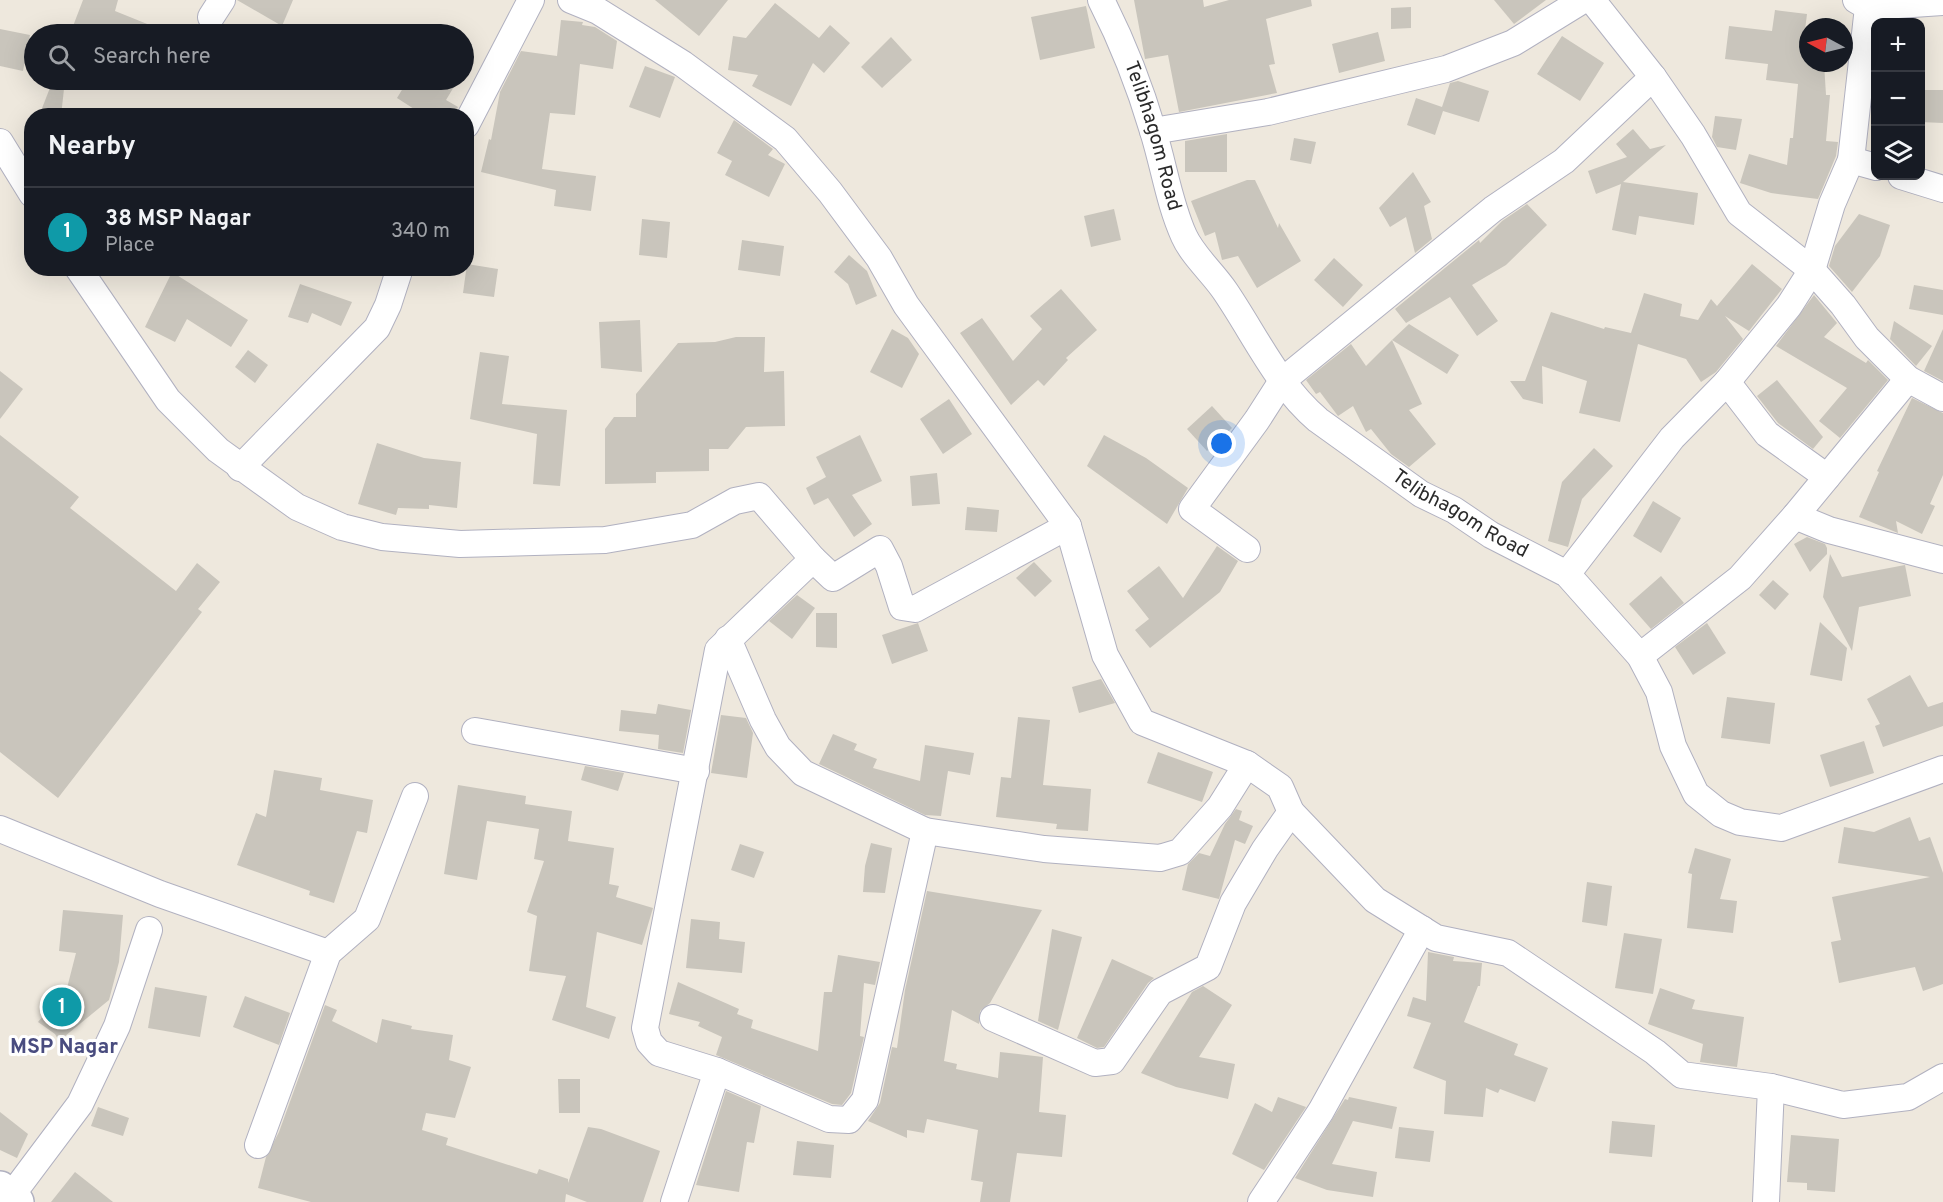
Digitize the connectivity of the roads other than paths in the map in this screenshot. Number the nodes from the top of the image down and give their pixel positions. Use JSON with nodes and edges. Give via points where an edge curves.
{"nodes":[{"id":1,"x":531,"y":0,"type":"edge"},
{"id":2,"x":571,"y":0,"type":"edge"},
{"id":3,"x":1102,"y":0,"type":"edge"},
{"id":4,"x":1583,"y":0,"type":"edge"},
{"id":5,"x":1592,"y":0,"type":"edge"},
{"id":6,"x":1943,"y":2,"type":"edge"},
{"id":7,"x":1862,"y":4,"type":"edge"},
{"id":8,"x":1653,"y":76,"type":"junction"},
{"id":9,"x":474,"y":110,"type":"edge"},
{"id":10,"x":1153,"y":131,"type":"junction"},
{"id":11,"x":0,"y":142,"type":"edge"},
{"id":12,"x":1851,"y":160,"type":"junction"},
{"id":13,"x":1871,"y":166,"type":"edge"},
{"id":14,"x":1914,"y":180,"type":"edge"},
{"id":15,"x":24,"y":181,"type":"edge"},
{"id":16,"x":1943,"y":189,"type":"edge"},
{"id":17,"x":1812,"y":270,"type":"junction"},
{"id":18,"x":83,"y":276,"type":"edge"},
{"id":19,"x":397,"y":276,"type":"edge"},
{"id":20,"x":1908,"y":379,"type":"junction"},
{"id":21,"x":1282,"y":381,"type":"junction"},
{"id":22,"x":1727,"y":382,"type":"junction"},
{"id":23,"x":1943,"y":398,"type":"edge"},
{"id":24,"x":240,"y":468,"type":"junction"},
{"id":25,"x":1827,"y":477,"type":"junction"},
{"id":26,"x":1795,"y":516,"type":"junction"},
{"id":27,"x":1068,"y":526,"type":"junction"},
{"id":28,"x":1247,"y":549,"type":"dead end"},
{"id":29,"x":813,"y":559,"type":"junction"},
{"id":30,"x":1943,"y":560,"type":"edge"},
{"id":31,"x":1567,"y":574,"type":"junction"},
{"id":32,"x":728,"y":639,"type":"junction"},
{"id":33,"x":1640,"y":656,"type":"junction"},
{"id":34,"x":475,"y":731,"type":"dead end"},
{"id":35,"x":1247,"y":764,"type":"junction"},
{"id":36,"x":1943,"y":769,"type":"edge"},
{"id":37,"x":696,"y":771,"type":"junction"},
{"id":38,"x":415,"y":795,"type":"dead end"},
{"id":39,"x":1291,"y":812,"type":"junction"},
{"id":40,"x":0,"y":828,"type":"edge"},
{"id":41,"x":926,"y":831,"type":"junction"},
{"id":42,"x":1422,"y":929,"type":"junction"},
{"id":43,"x":149,"y":930,"type":"dead end"},
{"id":44,"x":328,"y":953,"type":"junction"},
{"id":45,"x":993,"y":1018,"type":"dead end"},
{"id":46,"x":717,"y":1071,"type":"junction"},
{"id":47,"x":1943,"y":1077,"type":"edge"},
{"id":48,"x":1771,"y":1087,"type":"junction"},
{"id":49,"x":258,"y":1145,"type":"dead end"},
{"id":50,"x":9,"y":1195,"type":"edge"},
{"id":51,"x":674,"y":1202,"type":"edge"},
{"id":52,"x":1261,"y":1202,"type":"edge"},
{"id":53,"x":1766,"y":1202,"type":"edge"}],
"edges":[{"from":1,"to":9,"type":"street"},
{"from":2,"to":27,"type":"street","via":[[598,11],[683,64],[785,139],[879,258],[906,305]]},
{"from":3,"to":10,"type":"street","name":"Telibhagom Road"},
{"from":4,"to":10,"type":"street","via":[[1513,43],[1446,69],[1268,112]]},
{"from":5,"to":8,"type":"street"},
{"from":6,"to":7,"type":"street"},
{"from":7,"to":12,"type":"street"},
{"from":8,"to":17,"type":"street","via":[[1739,213]]},
{"from":8,"to":21,"type":"street","via":[[1564,161],[1493,209]]},
{"from":10,"to":21,"type":"street","name":"Telibhagom Road","via":[[1185,239],[1225,290]]},
{"from":11,"to":15,"type":"street"},
{"from":12,"to":13,"type":"street"},
{"from":12,"to":17,"type":"street","via":[[1832,204]]},
{"from":14,"to":16,"type":"street"},
{"from":17,"to":20,"type":"street","via":[[1867,338]]},
{"from":17,"to":22,"type":"street","via":[[1789,306]]},
{"from":18,"to":24,"type":"street","via":[[168,400]]},
{"from":19,"to":24,"type":"street","via":[[377,328]]},
{"from":20,"to":23,"type":"street"},
{"from":20,"to":25,"type":"street"},
{"from":21,"to":28,"type":"street","via":[[1192,509]]},
{"from":21,"to":31,"type":"street","name":"Telibhagom Road","via":[[1302,407],[1421,494]]},
{"from":22,"to":25,"type":"street","via":[[1767,434]]},
{"from":22,"to":31,"type":"street","via":[[1672,438]]},
{"from":24,"to":29,"type":"street","via":[[297,507],[342,527],[382,537],[460,544],[605,540],[651,534],[692,525],[735,501],[759,496]]},
{"from":25,"to":26,"type":"street"},
{"from":26,"to":30,"type":"street","via":[[1829,530]]},
{"from":26,"to":33,"type":"street","via":[[1740,578]]},
{"from":27,"to":29,"type":"street","via":[[915,609],[902,607],[880,549],[833,578]]},
{"from":27,"to":35,"type":"street","via":[[1106,655],[1142,722]]},
{"from":29,"to":32,"type":"street"},
{"from":31,"to":33,"type":"street","name":"Telibhagom Road"},
{"from":32,"to":37,"type":"street","via":[[718,650]]},
{"from":32,"to":41,"type":"street","via":[[778,747],[803,773]]},
{"from":33,"to":36,"type":"street","name":"Telibhagom Road","via":[[1659,692],[1673,746],[1696,794],[1721,814],[1740,822],[1780,828]]},
{"from":34,"to":37,"type":"street"},
{"from":35,"to":39,"type":"street","via":[[1280,787]]},
{"from":35,"to":41,"type":"street","via":[[1220,807],[1180,852],[1160,858],[1044,849]]},
{"from":37,"to":46,"type":"street","via":[[645,1028],[649,1042],[659,1053]]},
{"from":38,"to":44,"type":"street","via":[[367,920]]},
{"from":39,"to":42,"type":"street","via":[[1375,900]]},
{"from":39,"to":45,"type":"street","via":[[1233,903],[1208,967],[1160,992],[1112,1061],[1095,1063]]},
{"from":40,"to":44,"type":"street","via":[[160,894]]},
{"from":41,"to":46,"type":"street","via":[[865,1100],[849,1120],[830,1119]]},
{"from":42,"to":48,"type":"street","via":[[1436,938],[1508,953],[1655,1052],[1682,1075]]},
{"from":42,"to":52,"type":"street","via":[[1321,1110]]},
{"from":43,"to":50,"type":"street","via":[[117,1026],[80,1104]]},
{"from":44,"to":49,"type":"street"},
{"from":46,"to":51,"type":"street"},
{"from":47,"to":48,"type":"street","via":[[1908,1097],[1843,1105]]},
{"from":48,"to":53,"type":"street"}]}
